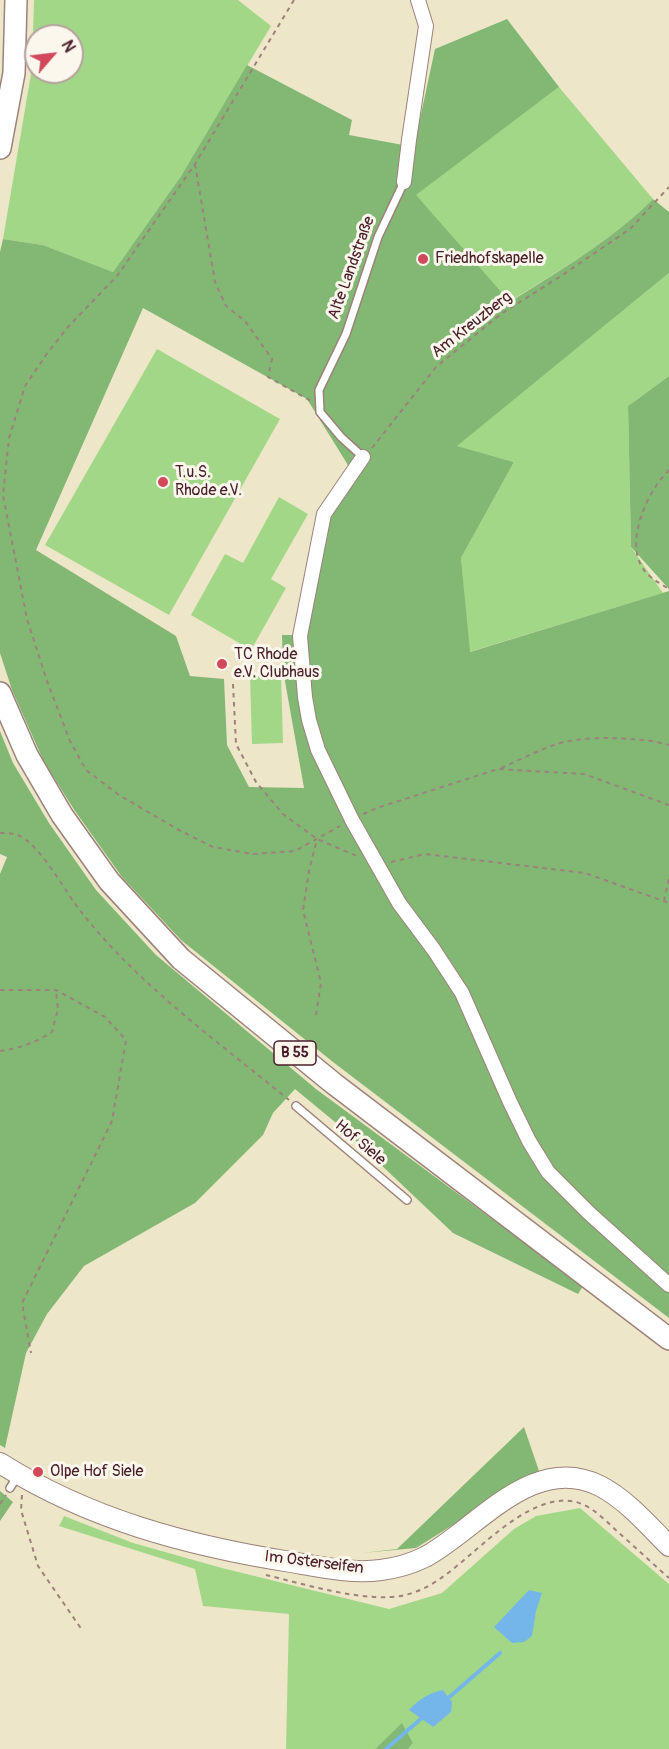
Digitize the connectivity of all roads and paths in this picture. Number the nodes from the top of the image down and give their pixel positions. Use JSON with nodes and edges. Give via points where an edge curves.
{"nodes":[{"id":1,"x":16,"y":0,"type":"edge"},
{"id":2,"x":294,"y":0,"type":"edge"},
{"id":3,"x":418,"y":0,"type":"edge"},
{"id":4,"x":0,"y":148,"type":"edge"},
{"id":5,"x":195,"y":164,"type":"junction"},
{"id":6,"x":404,"y":183,"type":"joint"},
{"id":7,"x":669,"y":187,"type":"edge"},
{"id":8,"x":319,"y":406,"type":"junction"},
{"id":9,"x":363,"y":456,"type":"junction"},
{"id":10,"x":669,"y":470,"type":"edge"},
{"id":11,"x":669,"y":590,"type":"edge"},
{"id":12,"x":233,"y":684,"type":"dead end"},
{"id":13,"x":0,"y":693,"type":"edge"},
{"id":14,"x":669,"y":746,"type":"edge"},
{"id":15,"x":498,"y":769,"type":"junction"},
{"id":16,"x":669,"y":805,"type":"edge"},
{"id":17,"x":352,"y":820,"type":"junction"},
{"id":18,"x":0,"y":833,"type":"edge"},
{"id":19,"x":317,"y":839,"type":"junction"},
{"id":20,"x":376,"y":865,"type":"junction"},
{"id":21,"x":669,"y":878,"type":"edge"},
{"id":22,"x":664,"y":901,"type":"junction"},
{"id":23,"x":669,"y":903,"type":"edge"},
{"id":24,"x":0,"y":990,"type":"edge"},
{"id":25,"x":56,"y":990,"type":"junction"},
{"id":26,"x":316,"y":1015,"type":"dead end"},
{"id":27,"x":0,"y":1051,"type":"edge"},
{"id":28,"x":296,"y":1106,"type":"joint"},
{"id":29,"x":407,"y":1200,"type":"dead end"},
{"id":30,"x":669,"y":1285,"type":"edge"},
{"id":31,"x":669,"y":1339,"type":"edge"},
{"id":32,"x":31,"y":1353,"type":"dead end"},
{"id":33,"x":0,"y":1463,"type":"edge"},
{"id":34,"x":17,"y":1485,"type":"junction"},
{"id":35,"x":669,"y":1546,"type":"edge"},
{"id":36,"x":258,"y":1574,"type":"dead end"},
{"id":37,"x":669,"y":1578,"type":"edge"},
{"id":38,"x":82,"y":1630,"type":"dead end"}],
"edges":[{"from":1,"to":4,"type":"main road","via":[[14,73]]},
{"from":2,"to":5,"type":"path"},
{"from":3,"to":6,"type":"street","name":"Alte Landstraße","via":[[426,26]]},
{"from":5,"to":8,"type":"path","via":[[215,282],[226,306],[245,321],[272,358],[268,377]]},
{"from":5,"to":19,"type":"path","via":[[117,276],[67,328],[25,386],[9,438],[3,495],[6,515],[30,629],[70,741],[86,770],[119,795],[213,847],[253,854],[295,851]]},
{"from":6,"to":8,"type":"lane","name":"Alte Landstraße","via":[[378,237],[346,334],[319,390]]},
{"from":7,"to":9,"type":"path","name":"Am Kreuzberg","via":[[630,229],[501,314],[436,367]]},
{"from":8,"to":9,"type":"lane","via":[[329,424]]},
{"from":9,"to":17,"type":"street","via":[[324,514],[300,636],[309,720],[318,750]]},
{"from":10,"to":11,"type":"path","via":[[647,501],[636,542],[639,564],[649,577]]},
{"from":12,"to":19,"type":"path","via":[[236,744],[256,782],[283,814]]},
{"from":13,"to":31,"type":"main road","number":"B 55","via":[[27,755],[62,815],[109,881],[181,959],[333,1083]]},
{"from":14,"to":15,"type":"path","via":[[655,741],[581,738]]},
{"from":15,"to":16,"type":"path","via":[[584,774]]},
{"from":15,"to":17,"type":"path","via":[[377,808]]},
{"from":17,"to":19,"type":"path"},
{"from":17,"to":20,"type":"street"},
{"from":18,"to":28,"type":"path","via":[[18,835],[36,847],[81,912],[125,964]]},
{"from":19,"to":20,"type":"path"},
{"from":19,"to":26,"type":"path","via":[[303,910],[321,983]]},
{"from":20,"to":22,"type":"path","via":[[425,854],[475,859],[585,873]]},
{"from":20,"to":30,"type":"street","via":[[462,993],[510,1102],[548,1172]]},
{"from":21,"to":22,"type":"path"},
{"from":22,"to":23,"type":"path"},
{"from":24,"to":25,"type":"path"},
{"from":25,"to":27,"type":"path","via":[[58,1010],[52,1032],[20,1048]]},
{"from":25,"to":32,"type":"path","via":[[105,1017],[126,1040],[112,1121],[22,1303]]},
{"from":28,"to":29,"type":"lane","name":"Hof Siele"},
{"from":33,"to":34,"type":"street","name":"Im Osterseifen"},
{"from":34,"to":35,"type":"street","name":"Im Osterseifen","via":[[154,1533],[256,1556],[346,1570],[379,1570],[424,1557],[516,1493],[558,1478],[586,1481],[613,1494]]},
{"from":34,"to":38,"type":"path","via":[[38,1566]]},
{"from":36,"to":37,"type":"path","via":[[373,1598],[406,1595],[446,1575],[513,1520],[536,1508],[567,1501],[597,1512]]}]}
